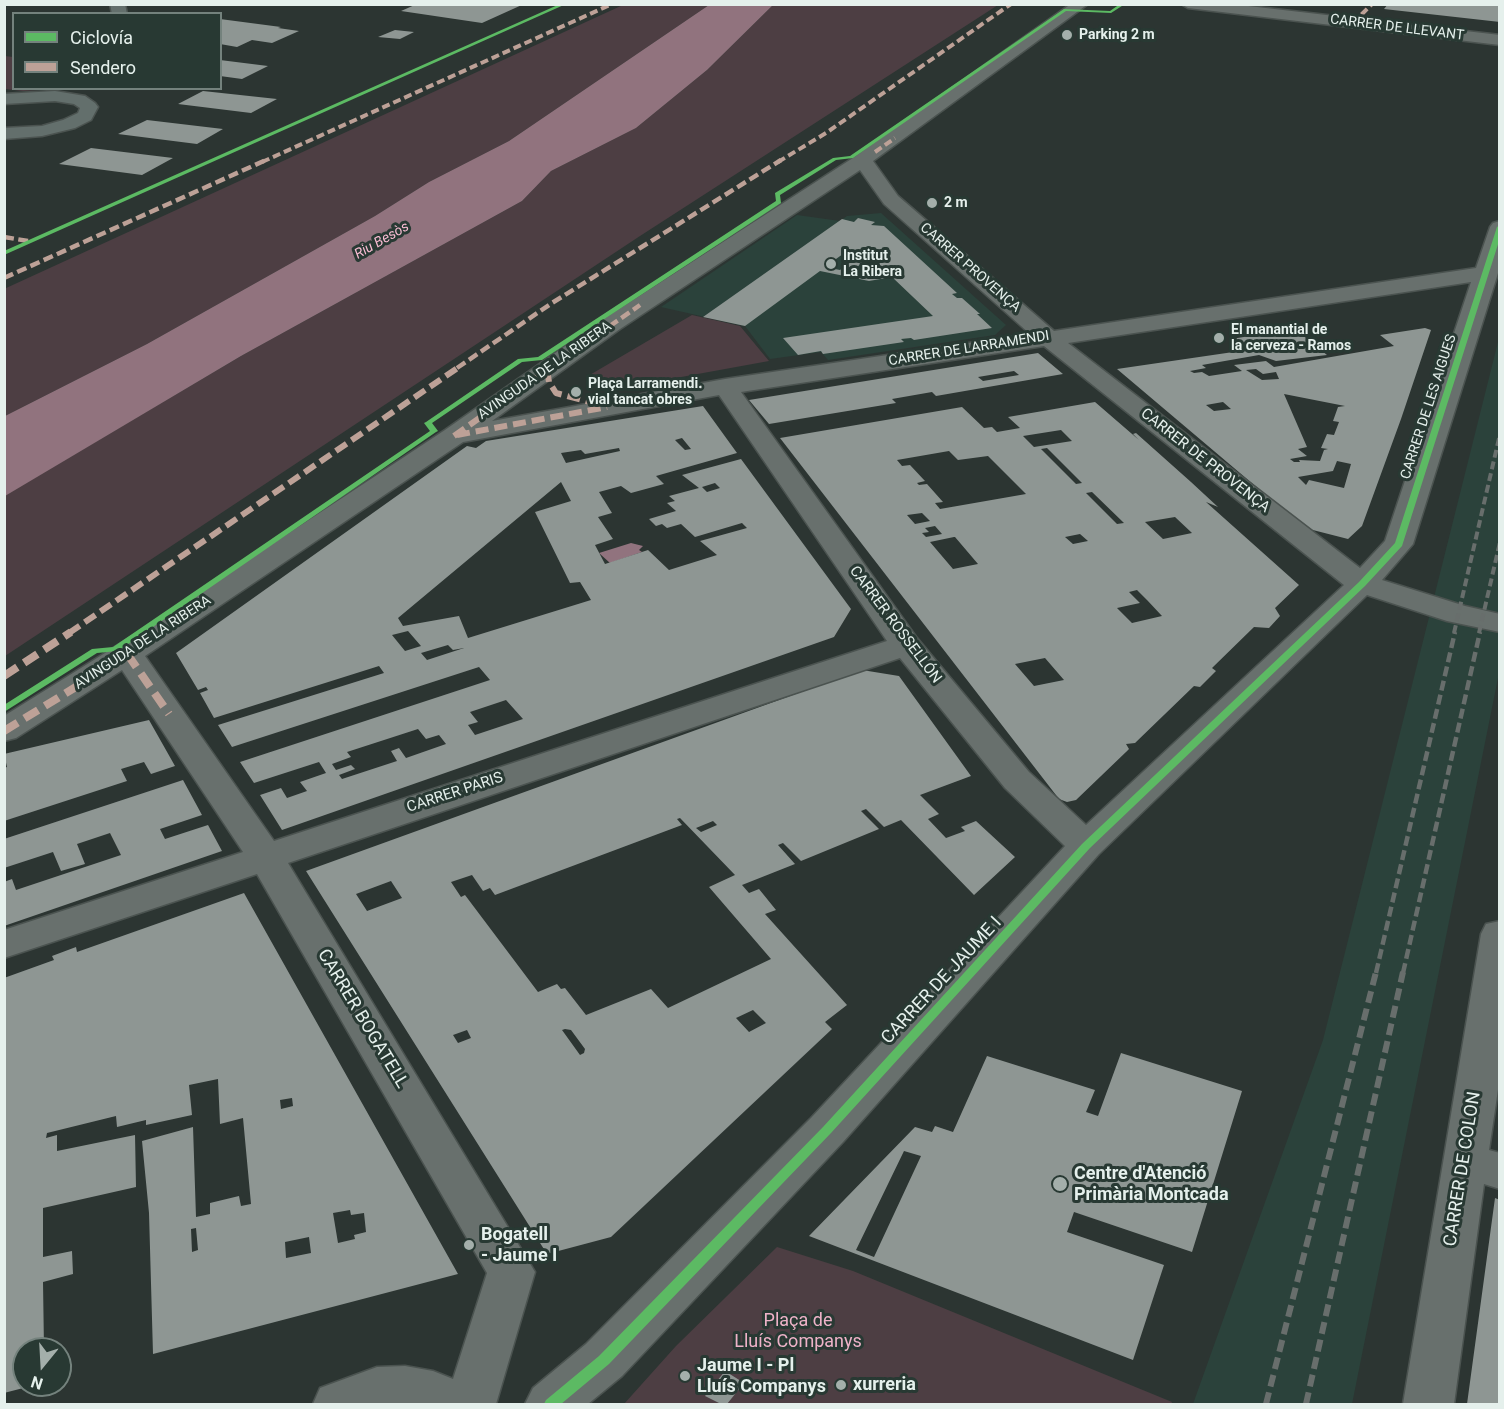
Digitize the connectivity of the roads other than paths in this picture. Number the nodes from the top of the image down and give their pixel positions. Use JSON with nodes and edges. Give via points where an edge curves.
{"nodes":[{"id":1,"x":1081,"y":4,"type":"edge"},
{"id":2,"x":1188,"y":4,"type":"edge"},
{"id":3,"x":1372,"y":4,"type":"edge"},
{"id":4,"x":1353,"y":23,"type":"junction"},
{"id":5,"x":1500,"y":40,"type":"edge"},
{"id":6,"x":85,"y":93,"type":"edge"},
{"id":7,"x":6,"y":98,"type":"edge"},
{"id":8,"x":7,"y":135,"type":"edge"},
{"id":9,"x":863,"y":160,"type":"junction"},
{"id":10,"x":822,"y":185,"type":"junction"},
{"id":11,"x":891,"y":200,"type":"junction"},
{"id":12,"x":1500,"y":227,"type":"edge"},
{"id":13,"x":1486,"y":273,"type":"junction"},
{"id":14,"x":1049,"y":336,"type":"junction"},
{"id":15,"x":548,"y":369,"type":"junction"},
{"id":16,"x":725,"y":386,"type":"junction"},
{"id":17,"x":607,"y":407,"type":"junction"},
{"id":18,"x":454,"y":436,"type":"junction"},
{"id":19,"x":1362,"y":584,"type":"junction"},
{"id":20,"x":1500,"y":622,"type":"edge"},
{"id":21,"x":906,"y":645,"type":"junction"},
{"id":22,"x":128,"y":655,"type":"junction"},
{"id":23,"x":4,"y":731,"type":"edge"},
{"id":24,"x":1086,"y":846,"type":"junction"},
{"id":25,"x":265,"y":856,"type":"junction"},
{"id":26,"x":1500,"y":934,"type":"edge"},
{"id":27,"x":4,"y":944,"type":"edge"},
{"id":28,"x":1482,"y":1165,"type":"edge"},
{"id":29,"x":338,"y":1404,"type":"edge"},
{"id":30,"x":451,"y":1404,"type":"edge"},
{"id":31,"x":471,"y":1404,"type":"edge"},
{"id":32,"x":551,"y":1404,"type":"edge"},
{"id":33,"x":1428,"y":1404,"type":"edge"}],
"edges":[{"from":1,"to":9,"type":"street","name":"AVINGUDA DE LA RIBERA"},
{"from":2,"to":4,"type":"street","name":"CARRER DE LLEVANT"},
{"from":3,"to":4,"type":"street"},
{"from":4,"to":5,"type":"street","name":"CARRER DE LLEVANT"},
{"from":6,"to":7,"type":"street"},
{"from":6,"to":8,"type":"street","via":[[89,111],[69,124]]},
{"from":9,"to":10,"type":"street","name":"AVINGUDA DE LA RIBERA"},
{"from":9,"to":11,"type":"street","name":"CARRER PROVENÇA"},
{"from":10,"to":11,"type":"street","name":"CARRER PROVENÇA"},
{"from":10,"to":15,"type":"street","name":"AVINGUDA DE LA RIBERA"},
{"from":11,"to":14,"type":"street","name":"CARRER PROVENÇA"},
{"from":12,"to":13,"type":"street","name":"CARRER DE LES AIGUES"},
{"from":13,"to":14,"type":"street","name":"CARRER DE LARRAMENDI"},
{"from":13,"to":19,"type":"street","name":"CARRER DE LES AIGUES","via":[[1399,544]]},
{"from":14,"to":16,"type":"street","name":"CARRER DE LARRAMENDI"},
{"from":14,"to":19,"type":"street","name":"CARRER DE PROVENÇA"},
{"from":15,"to":17,"type":"street","via":[[549,382],[556,393]]},
{"from":15,"to":18,"type":"street","name":"AVINGUDA DE LA RIBERA"},
{"from":16,"to":17,"type":"street","name":"CARRER DE LARRAMENDI"},
{"from":16,"to":21,"type":"street","name":"CARRER ROSSELLÓN"},
{"from":17,"to":18,"type":"street","name":"CARRER DE LARRAMENDI"},
{"from":18,"to":22,"type":"street","name":"AVINGUDA DE LA RIBERA"},
{"from":19,"to":20,"type":"street","via":[[1458,614]]},
{"from":19,"to":24,"type":"street","name":"CARRER DE JAUME I"},
{"from":21,"to":24,"type":"street","name":"CARRER ROSSELLÓN","via":[[1017,780]]},
{"from":21,"to":25,"type":"street","name":"CARRER PARIS"},
{"from":22,"to":23,"type":"street","name":"AVINGUDA DE LA RIBERA"},
{"from":22,"to":25,"type":"street","name":"CARRER BOGATELL"},
{"from":24,"to":32,"type":"street","name":"CARRER DE JAUME I","via":[[827,1130],[604,1360]]},
{"from":25,"to":27,"type":"street","name":"CARRER PARIS"},
{"from":25,"to":31,"type":"street","name":"CARRER BOGATELL","via":[[511,1272]]},
{"from":26,"to":28,"type":"street","name":"CARRER DE COLON"},
{"from":28,"to":33,"type":"street","name":"CARRER DE COLON"},
{"from":29,"to":30,"type":"street","via":[[377,1390],[405,1389],[433,1394]]}]}
